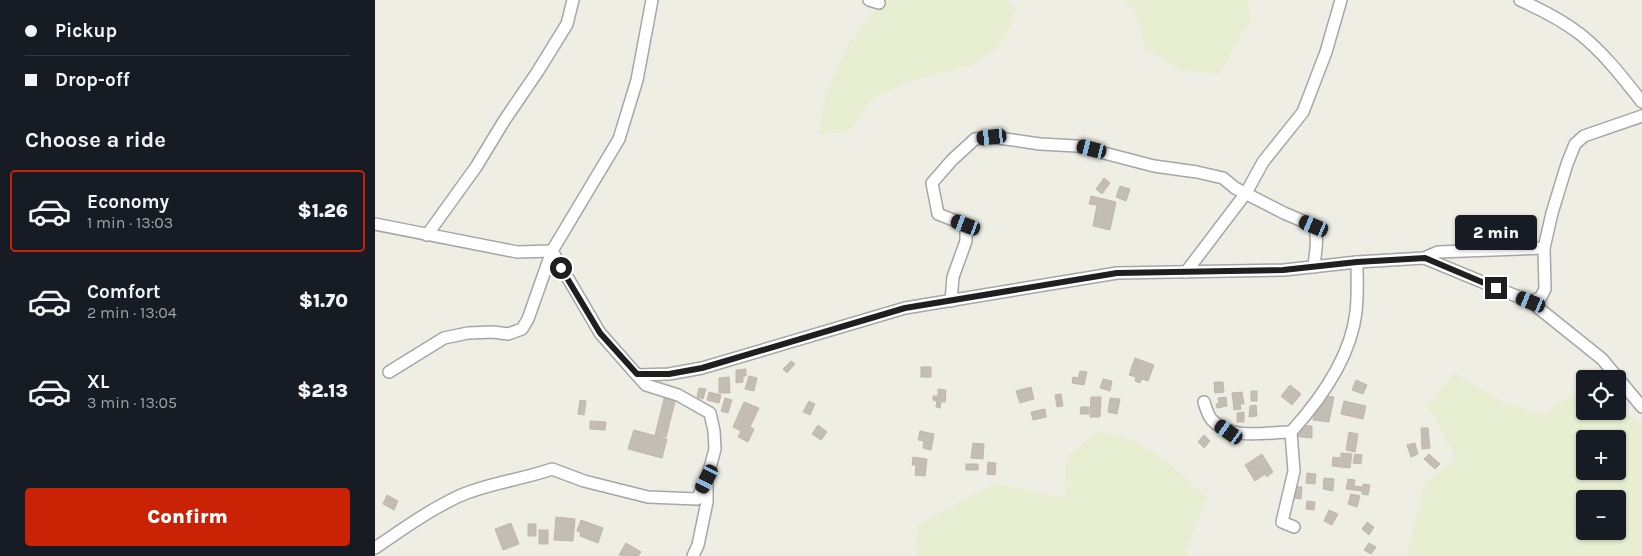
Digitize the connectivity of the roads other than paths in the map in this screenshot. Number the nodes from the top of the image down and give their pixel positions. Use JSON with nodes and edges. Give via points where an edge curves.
{"nodes":[{"id":1,"x":573,"y":0,"type":"edge"},
{"id":2,"x":652,"y":0,"type":"edge"},
{"id":3,"x":1341,"y":0,"type":"edge"},
{"id":4,"x":1520,"y":0,"type":"edge"},
{"id":5,"x":1642,"y":102,"type":"edge"},
{"id":6,"x":1642,"y":114,"type":"edge"},
{"id":7,"x":1247,"y":193,"type":"junction"},
{"id":8,"x":375,"y":224,"type":"edge"},
{"id":9,"x":427,"y":235,"type":"junction"},
{"id":10,"x":1544,"y":248,"type":"junction"},
{"id":11,"x":552,"y":252,"type":"junction"},
{"id":12,"x":1425,"y":258,"type":"junction"},
{"id":13,"x":1357,"y":262,"type":"junction"},
{"id":14,"x":1314,"y":267,"type":"junction"},
{"id":15,"x":1185,"y":272,"type":"junction"},
{"id":16,"x":951,"y":301,"type":"junction"},
{"id":17,"x":1531,"y":302,"type":"junction"},
{"id":18,"x":389,"y":372,"type":"dead end"},
{"id":19,"x":637,"y":374,"type":"junction"},
{"id":20,"x":1204,"y":402,"type":"dead end"},
{"id":21,"x":1642,"y":407,"type":"edge"},
{"id":22,"x":1291,"y":432,"type":"junction"},
{"id":23,"x":707,"y":479,"type":"junction"},
{"id":24,"x":1294,"y":527,"type":"dead end"},
{"id":25,"x":375,"y":548,"type":"edge"},
{"id":26,"x":693,"y":556,"type":"edge"}],
"edges":[{"from":1,"to":9,"type":"street","via":[[567,24],[538,71]]},
{"from":2,"to":11,"type":"street","via":[[637,80],[619,139]]},
{"from":3,"to":7,"type":"street","via":[[1326,52],[1303,112],[1263,162]]},
{"from":4,"to":5,"type":"street","via":[[1580,34],[1615,68]]},
{"from":6,"to":10,"type":"street","via":[[1584,136],[1575,144],[1554,205]]},
{"from":7,"to":14,"type":"street","via":[[1314,226],[1317,239]]},
{"from":7,"to":15,"type":"street"},
{"from":7,"to":16,"type":"street","via":[[1223,178],[1154,166],[1077,146],[992,137],[975,139],[932,183],[938,214],[966,225],[966,241],[953,277]]},
{"from":8,"to":9,"type":"street"},
{"from":9,"to":11,"type":"street","via":[[517,252]]},
{"from":10,"to":12,"type":"street","via":[[1438,252]]},
{"from":10,"to":17,"type":"street","via":[[1545,289],[1541,297]]},
{"from":11,"to":18,"type":"street","via":[[522,329],[508,334],[468,333],[445,338]]},
{"from":11,"to":19,"type":"street","via":[[600,333]]},
{"from":12,"to":13,"type":"street"},
{"from":12,"to":17,"type":"street"},
{"from":13,"to":14,"type":"street"},
{"from":13,"to":22,"type":"street","via":[[1356,313],[1346,351],[1308,413]]},
{"from":14,"to":15,"type":"street"},
{"from":15,"to":16,"type":"street","via":[[1117,273]]},
{"from":16,"to":19,"type":"street","via":[[905,308],[702,368],[669,374]]},
{"from":17,"to":21,"type":"street","via":[[1603,359]]},
{"from":19,"to":23,"type":"street","via":[[647,385],[678,395],[710,413],[715,449]]},
{"from":20,"to":22,"type":"street","via":[[1211,420],[1229,432]]},
{"from":22,"to":24,"type":"street","via":[[1294,471],[1282,522]]},
{"from":23,"to":25,"type":"street","via":[[697,499],[648,497],[584,481],[553,469],[457,497]]},
{"from":23,"to":26,"type":"street","via":[[707,502]]}]}
